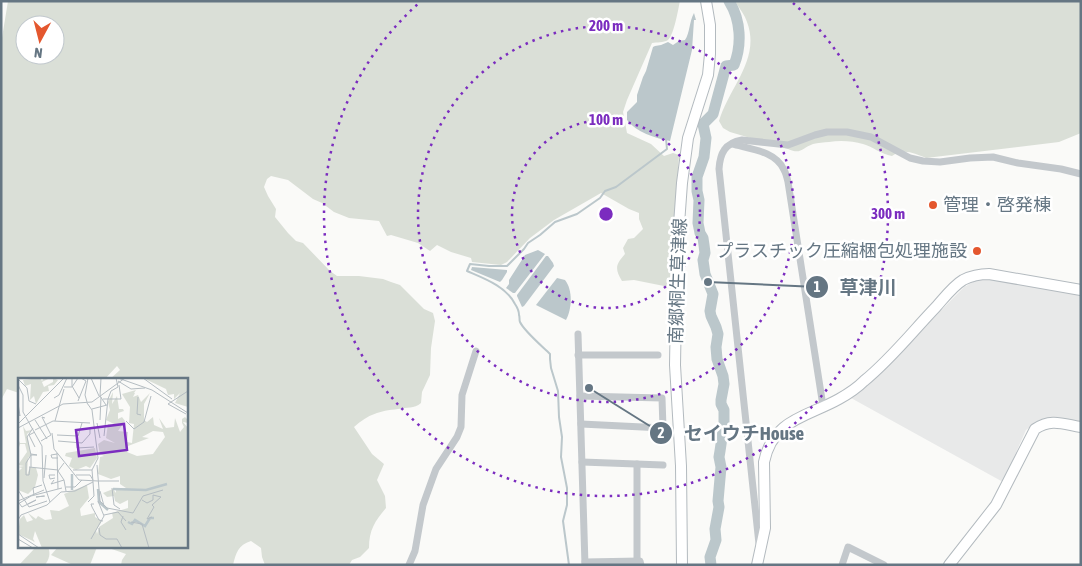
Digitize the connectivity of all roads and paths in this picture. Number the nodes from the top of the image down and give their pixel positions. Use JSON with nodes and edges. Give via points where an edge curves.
{"nodes":[{"id":1,"x":706,"y":1,"type":"edge"},
{"id":2,"x":732,"y":144,"type":"junction"},
{"id":3,"x":1081,"y":174,"type":"edge"},
{"id":4,"x":1081,"y":290,"type":"edge"},
{"id":5,"x":578,"y":334,"type":"dead end"},
{"id":6,"x":476,"y":351,"type":"dead end"},
{"id":7,"x":578,"y":355,"type":"junction"},
{"id":8,"x":658,"y":355,"type":"dead end"},
{"id":9,"x":580,"y":396,"type":"junction"},
{"id":10,"x":823,"y":406,"type":"junction"},
{"id":11,"x":581,"y":424,"type":"junction"},
{"id":12,"x":1081,"y":427,"type":"edge"},
{"id":13,"x":582,"y":462,"type":"junction"},
{"id":14,"x":637,"y":464,"type":"junction"},
{"id":15,"x":663,"y":465,"type":"dead end"},
{"id":16,"x":760,"y":552,"type":"junction"},
{"id":17,"x":585,"y":563,"type":"edge"},
{"id":18,"x":639,"y":563,"type":"edge"},
{"id":19,"x":409,"y":565,"type":"edge"},
{"id":20,"x":682,"y":565,"type":"edge"},
{"id":21,"x":757,"y":565,"type":"edge"},
{"id":22,"x":842,"y":565,"type":"edge"},
{"id":23,"x":884,"y":565,"type":"edge"},
{"id":24,"x":949,"y":565,"type":"edge"}],
"edges":[{"from":1,"to":20,"type":"street","name":"南郷桐生草津線","via":[[710,25],[708,75],[688,138],[677,252],[676,365]]},
{"from":2,"to":3,"type":"street","via":[[742,140],[788,145],[827,132],[847,132],[871,137],[910,158],[923,161],[992,157]]},
{"from":2,"to":10,"type":"street","via":[[766,153],[785,170]]},
{"from":2,"to":16,"type":"street","via":[[722,152],[718,169]]},
{"from":4,"to":10,"type":"street","via":[[998,274],[962,281],[875,373],[849,393]]},
{"from":5,"to":7,"type":"street"},
{"from":6,"to":19,"type":"street","via":[[462,395],[461,427],[436,469],[423,505],[415,551]]},
{"from":7,"to":8,"type":"street"},
{"from":7,"to":9,"type":"street"},
{"from":9,"to":11,"type":"street"},
{"from":9,"to":11,"type":"street","via":[[662,398],[664,428]]},
{"from":10,"to":16,"type":"street","via":[[781,429],[766,452],[765,528]]},
{"from":11,"to":13,"type":"street"},
{"from":12,"to":24,"type":"street","via":[[1049,422],[1035,429],[996,505]]},
{"from":13,"to":14,"type":"street"},
{"from":13,"to":17,"type":"street"},
{"from":14,"to":15,"type":"street"},
{"from":14,"to":18,"type":"street"},
{"from":16,"to":21,"type":"street"},
{"from":17,"to":18,"type":"street"},
{"from":22,"to":23,"type":"street","via":[[848,547]]}]}
